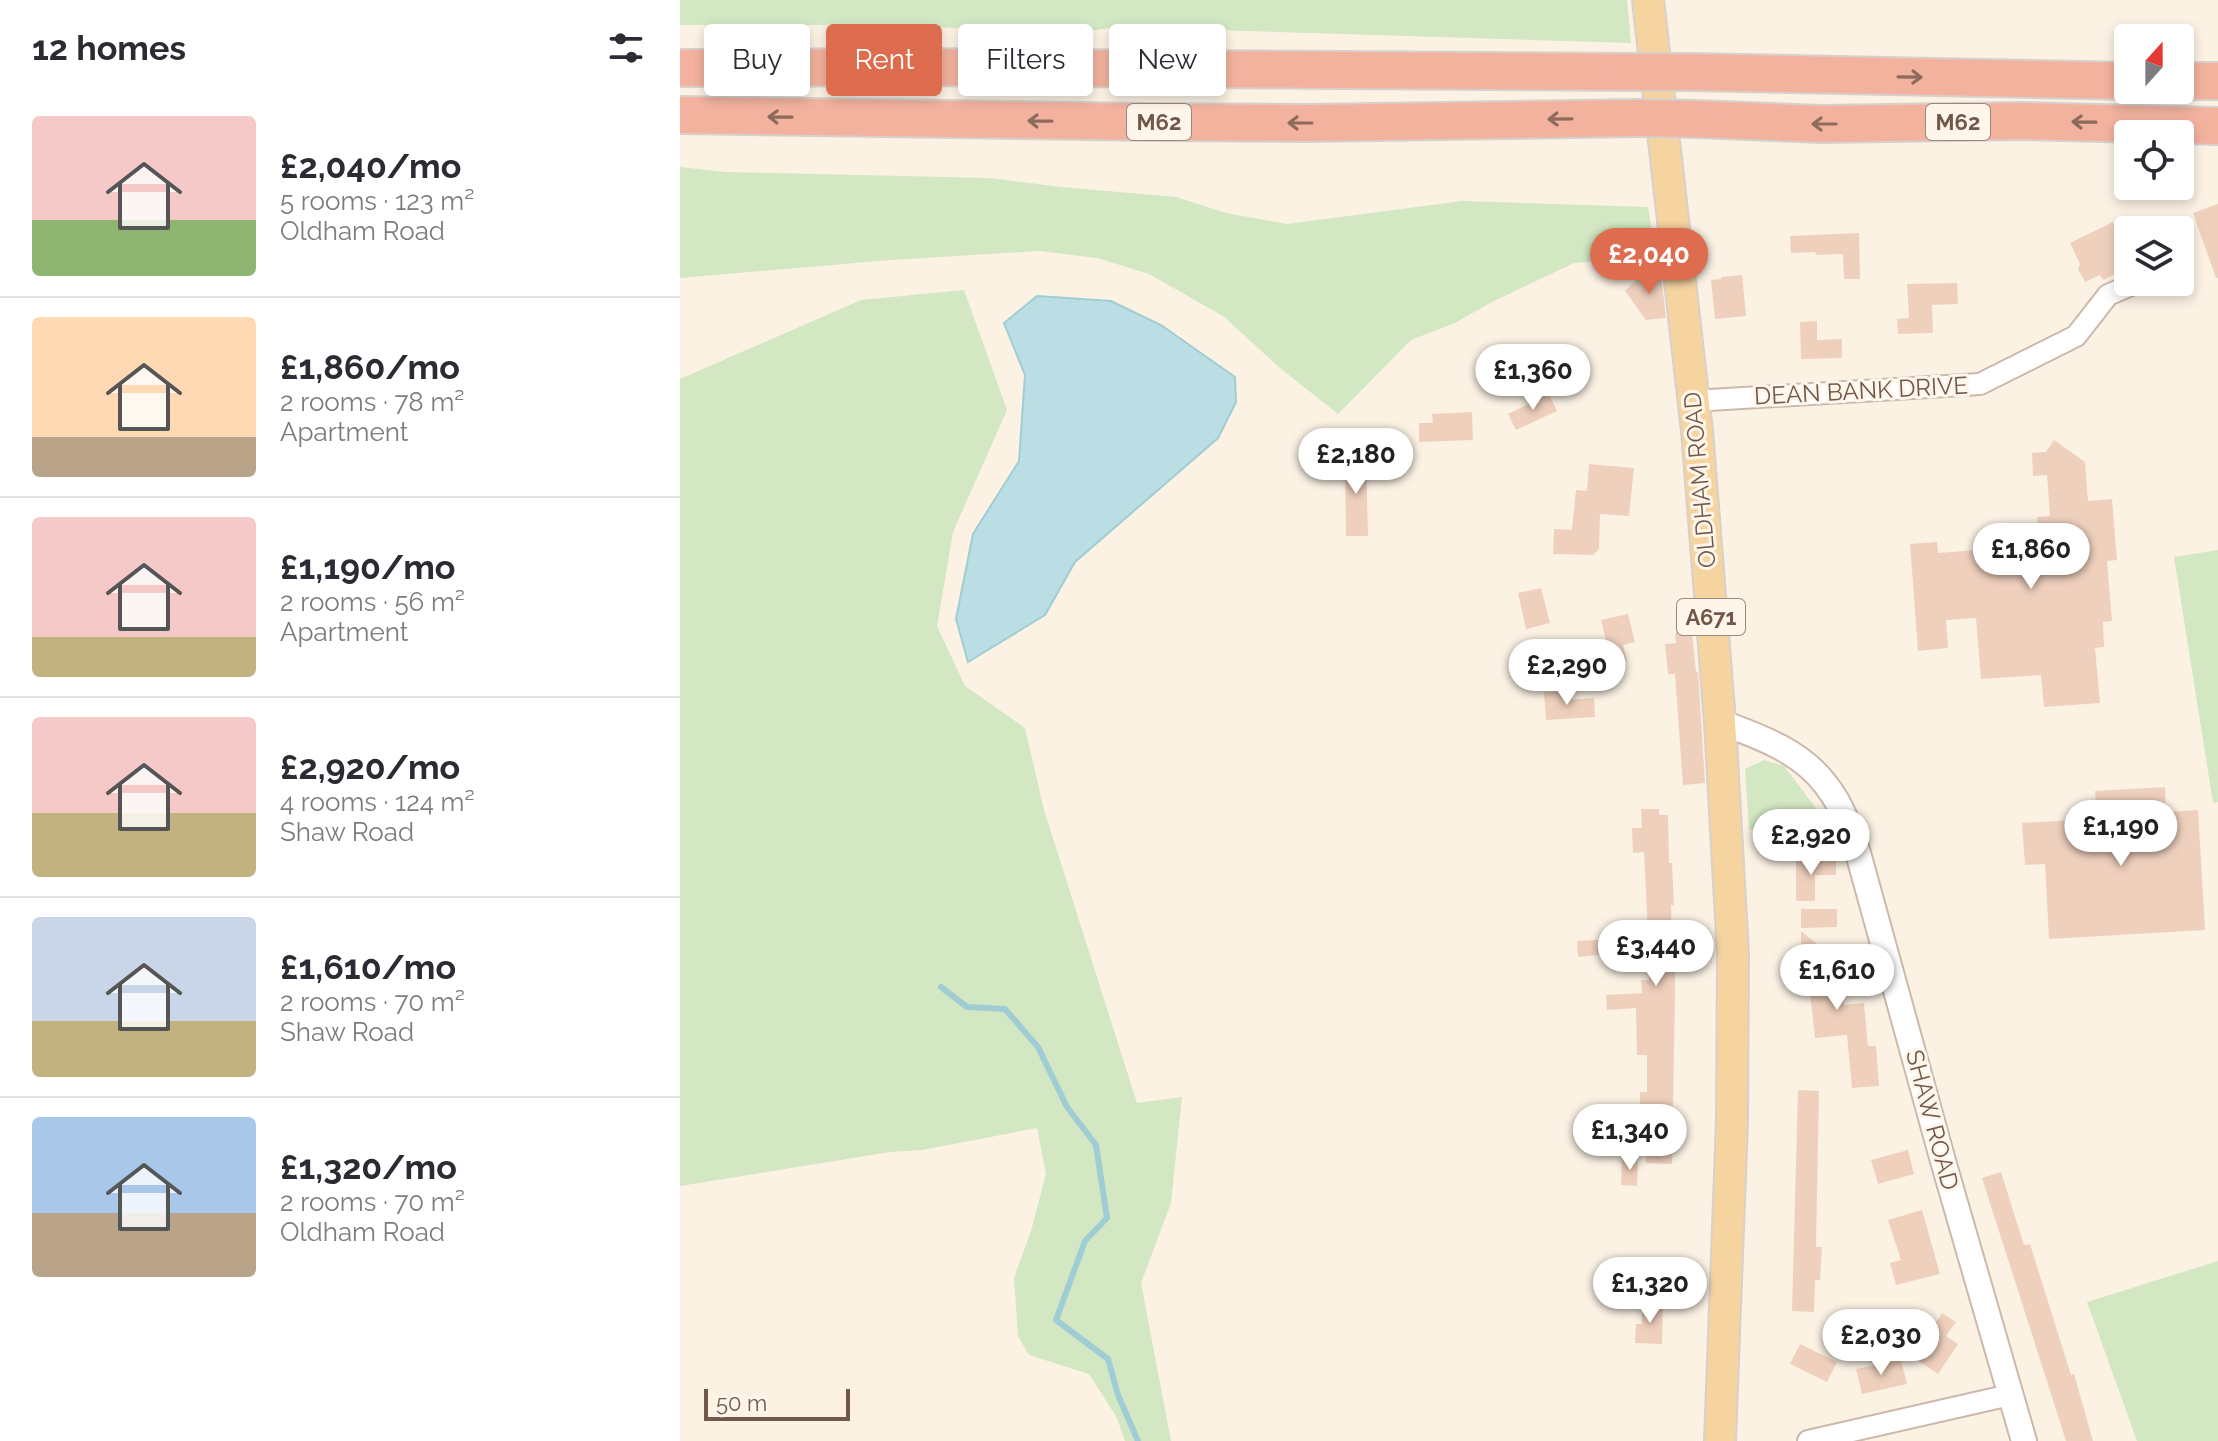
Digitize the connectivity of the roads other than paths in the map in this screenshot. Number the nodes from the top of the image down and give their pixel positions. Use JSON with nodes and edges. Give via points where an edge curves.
{"nodes":[{"id":1,"x":1648,"y":0,"type":"edge"},
{"id":2,"x":680,"y":68,"type":"edge"},
{"id":3,"x":2114,"y":81,"type":"edge"},
{"id":4,"x":2194,"y":81,"type":"edge"},
{"id":5,"x":2218,"y":81,"type":"edge"},
{"id":6,"x":680,"y":115,"type":"edge"},
{"id":7,"x":2218,"y":126,"type":"edge"},
{"id":8,"x":2114,"y":292,"type":"edge"},
{"id":9,"x":1693,"y":401,"type":"junction"},
{"id":10,"x":1720,"y":722,"type":"junction"},
{"id":11,"x":2010,"y":1395,"type":"junction"},
{"id":12,"x":1720,"y":1441,"type":"edge"},
{"id":13,"x":1808,"y":1441,"type":"edge"},
{"id":14,"x":2024,"y":1441,"type":"edge"}],
"edges":[{"from":1,"to":9,"type":"main road","name":"OLDHAM ROAD","number":"A671"},
{"from":2,"to":3,"type":"highway","number":"M62","one_way":true,"bridge":true,"via":[[1692,72]]},
{"from":4,"to":5,"type":"highway"},
{"from":7,"to":6,"type":"highway","number":"M62","one_way":true,"bridge":true},
{"from":8,"to":9,"type":"street","name":"DEAN BANK DRIVE","via":[[2076,336],[1980,384]]},
{"from":9,"to":10,"type":"main road","name":"OLDHAM ROAD","number":"A671"},
{"from":10,"to":11,"type":"street","name":"SHAW ROAD","via":[[1769,740],[1809,766],[1844,815]]},
{"from":10,"to":12,"type":"main road","name":"OLDHAM ROAD","number":"A671","via":[[1733,954]]},
{"from":11,"to":13,"type":"street"},
{"from":11,"to":14,"type":"street","name":"SHAW ROAD"}]}
